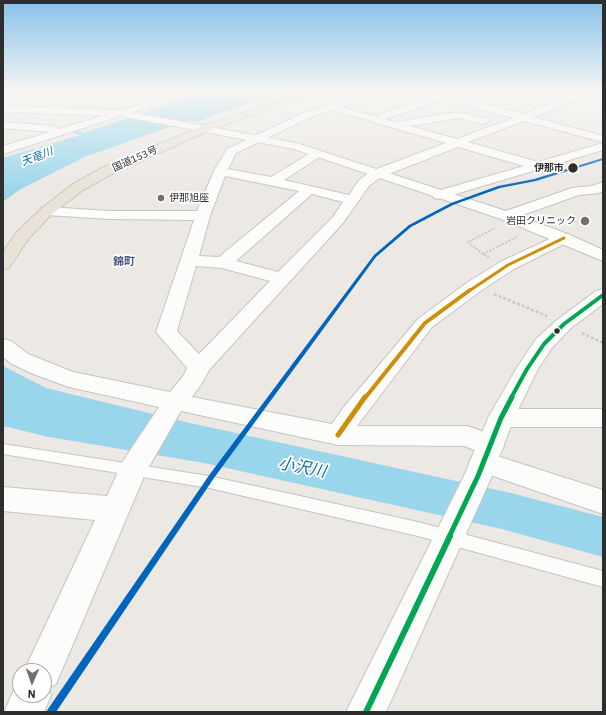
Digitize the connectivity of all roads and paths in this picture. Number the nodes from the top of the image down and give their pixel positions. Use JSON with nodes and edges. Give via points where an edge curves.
{"nodes":[{"id":1,"x":85,"y":124,"type":"edge"},
{"id":2,"x":176,"y":124,"type":"edge"},
{"id":3,"x":215,"y":124,"type":"edge"},
{"id":4,"x":285,"y":124,"type":"edge"},
{"id":5,"x":399,"y":124,"type":"edge"},
{"id":6,"x":499,"y":124,"type":"edge"},
{"id":7,"x":547,"y":124,"type":"edge"},
{"id":8,"x":3,"y":125,"type":"edge"},
{"id":9,"x":393,"y":125,"type":"joint"},
{"id":10,"x":503,"y":125,"type":"joint"},
{"id":11,"x":201,"y":129,"type":"junction"},
{"id":12,"x":65,"y":130,"type":"junction"},
{"id":13,"x":257,"y":139,"type":"junction"},
{"id":14,"x":603,"y":139,"type":"edge"},
{"id":15,"x":454,"y":144,"type":"junction"},
{"id":16,"x":603,"y":146,"type":"edge"},
{"id":17,"x":3,"y":150,"type":"edge"},
{"id":18,"x":317,"y":153,"type":"junction"},
{"id":19,"x":536,"y":165,"type":"junction"},
{"id":20,"x":220,"y":171,"type":"junction"},
{"id":21,"x":376,"y":174,"type":"junction"},
{"id":22,"x":273,"y":181,"type":"junction"},
{"id":23,"x":600,"y":189,"type":"edge"},
{"id":24,"x":309,"y":190,"type":"junction"},
{"id":25,"x":439,"y":195,"type":"junction"},
{"id":26,"x":352,"y":200,"type":"junction"},
{"id":27,"x":46,"y":211,"type":"junction"},
{"id":28,"x":203,"y":216,"type":"junction"},
{"id":29,"x":503,"y":221,"type":"junction"},
{"id":30,"x":564,"y":238,"type":"junction"},
{"id":31,"x":483,"y":254,"type":"dead end"},
{"id":32,"x":603,"y":256,"type":"edge"},
{"id":33,"x":190,"y":260,"type":"junction"},
{"id":34,"x":223,"y":263,"type":"junction"},
{"id":35,"x":3,"y":264,"type":"edge"},
{"id":36,"x":283,"y":279,"type":"junction"},
{"id":37,"x":476,"y":286,"type":"junction"},
{"id":38,"x":603,"y":295,"type":"edge"},
{"id":39,"x":551,"y":318,"type":"dead end"},
{"id":40,"x":3,"y":346,"type":"edge"},
{"id":41,"x":199,"y":368,"type":"junction"},
{"id":42,"x":173,"y":404,"type":"junction"},
{"id":43,"x":501,"y":418,"type":"junction"},
{"id":44,"x":603,"y":418,"type":"edge"},
{"id":45,"x":338,"y":435,"type":"junction"},
{"id":46,"x":3,"y":449,"type":"edge"},
{"id":47,"x":484,"y":461,"type":"junction"},
{"id":48,"x":135,"y":466,"type":"junction"},
{"id":49,"x":3,"y":499,"type":"edge"},
{"id":50,"x":603,"y":502,"type":"edge"},
{"id":51,"x":116,"y":509,"type":"junction"},
{"id":52,"x":450,"y":532,"type":"junction"},
{"id":53,"x":603,"y":579,"type":"edge"},
{"id":54,"x":47,"y":663,"type":"edge"},
{"id":55,"x":366,"y":712,"type":"edge"}],
"edges":[{"from":1,"to":12,"type":"street"},
{"from":2,"to":11,"type":"street"},
{"from":3,"to":11,"type":"highway","name":"国道153号"},
{"from":4,"to":13,"type":"street"},
{"from":5,"to":9,"type":"street"},
{"from":6,"to":10,"type":"street"},
{"from":7,"to":14,"type":"street"},
{"from":8,"to":12,"type":"street"},
{"from":9,"to":15,"type":"street"},
{"from":10,"to":15,"type":"street"},
{"from":11,"to":13,"type":"street"},
{"from":11,"to":27,"type":"highway","name":"国道153号","via":[[107,171]]},
{"from":12,"to":17,"type":"street"},
{"from":13,"to":18,"type":"street","via":[[296,146]]},
{"from":13,"to":20,"type":"street","via":[[231,151]]},
{"from":15,"to":19,"type":"street"},
{"from":15,"to":21,"type":"street"},
{"from":16,"to":19,"type":"street"},
{"from":18,"to":21,"type":"street"},
{"from":18,"to":22,"type":"street"},
{"from":19,"to":25,"type":"street"},
{"from":20,"to":22,"type":"street"},
{"from":20,"to":28,"type":"street"},
{"from":21,"to":25,"type":"street"},
{"from":21,"to":26,"type":"street","via":[[364,183]]},
{"from":22,"to":24,"type":"street"},
{"from":23,"to":29,"type":"street","via":[[577,191]]},
{"from":24,"to":26,"type":"street"},
{"from":24,"to":34,"type":"street"},
{"from":25,"to":29,"type":"street"},
{"from":26,"to":36,"type":"street","via":[[338,220]]},
{"from":27,"to":28,"type":"street"},
{"from":27,"to":35,"type":"highway","name":"国道153号","via":[[23,235]]},
{"from":28,"to":33,"type":"street"},
{"from":29,"to":30,"type":"street"},
{"from":29,"to":31,"type":"path","via":[[468,242]]},
{"from":30,"to":32,"type":"street"},
{"from":30,"to":37,"type":"street","via":[[517,260]]},
{"from":33,"to":34,"type":"street"},
{"from":33,"to":41,"type":"street","via":[[166,332]]},
{"from":34,"to":36,"type":"street"},
{"from":36,"to":41,"type":"street"},
{"from":37,"to":39,"type":"path"},
{"from":37,"to":45,"type":"street","via":[[425,323]]},
{"from":38,"to":43,"type":"street","via":[[564,324],[544,344],[527,369]]},
{"from":40,"to":42,"type":"street","via":[[34,365],[69,379]]},
{"from":41,"to":42,"type":"street"},
{"from":42,"to":45,"type":"street"},
{"from":42,"to":48,"type":"street"},
{"from":43,"to":44,"type":"street"},
{"from":43,"to":47,"type":"street"},
{"from":45,"to":47,"type":"street","via":[[467,436]]},
{"from":46,"to":48,"type":"lane"},
{"from":47,"to":50,"type":"street"},
{"from":47,"to":52,"type":"street"},
{"from":48,"to":51,"type":"street"},
{"from":48,"to":52,"type":"lane"},
{"from":49,"to":51,"type":"street"},
{"from":51,"to":54,"type":"street"},
{"from":52,"to":53,"type":"lane"},
{"from":52,"to":55,"type":"street"}]}
